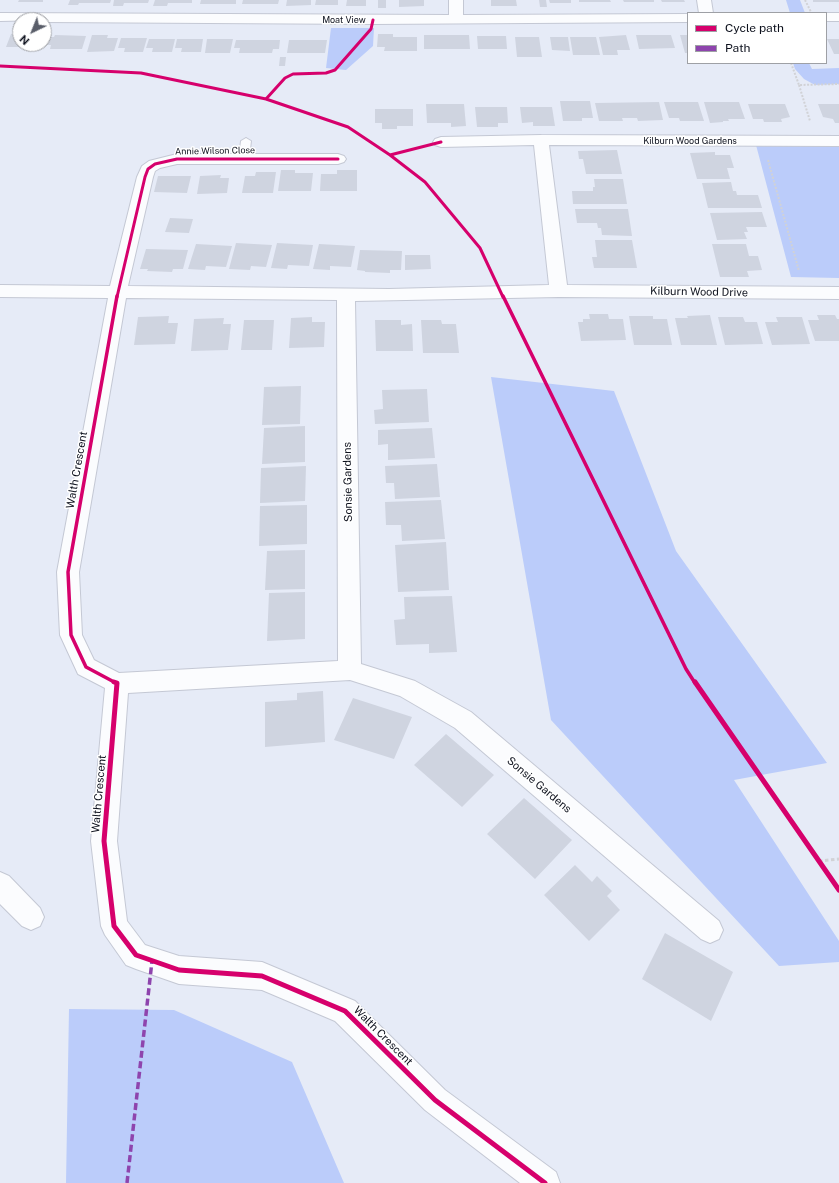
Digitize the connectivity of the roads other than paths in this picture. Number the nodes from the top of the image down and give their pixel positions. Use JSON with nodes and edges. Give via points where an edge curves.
{"nodes":[{"id":1,"x":456,"y":0,"type":"edge"},
{"id":2,"x":704,"y":0,"type":"edge"},
{"id":3,"x":706,"y":12,"type":"edge"},
{"id":4,"x":0,"y":17,"type":"edge"},
{"id":5,"x":827,"y":17,"type":"edge"},
{"id":6,"x":839,"y":17,"type":"edge"},
{"id":7,"x":687,"y":18,"type":"edge"},
{"id":8,"x":456,"y":20,"type":"junction"},
{"id":9,"x":541,"y":140,"type":"junction"},
{"id":10,"x":246,"y":141,"type":"dead end"},
{"id":11,"x":839,"y":141,"type":"edge"},
{"id":12,"x":441,"y":142,"type":"dead end"},
{"id":13,"x":244,"y":158,"type":"junction"},
{"id":14,"x":338,"y":159,"type":"dead end"},
{"id":15,"x":0,"y":291,"type":"edge"},
{"id":16,"x":118,"y":291,"type":"junction"},
{"id":17,"x":559,"y":291,"type":"junction"},
{"id":18,"x":839,"y":293,"type":"edge"},
{"id":19,"x":346,"y":294,"type":"junction"},
{"id":20,"x":350,"y":670,"type":"junction"},
{"id":21,"x":117,"y":683,"type":"junction"},
{"id":22,"x":0,"y":885,"type":"edge"},
{"id":23,"x":32,"y":916,"type":"dead end"},
{"id":24,"x":710,"y":930,"type":"dead end"},
{"id":25,"x":544,"y":1183,"type":"edge"}],
"edges":[{"from":1,"to":8,"type":"street"},
{"from":2,"to":3,"type":"street"},
{"from":4,"to":8,"type":"street","name":"Moat View"},
{"from":5,"to":6,"type":"street"},
{"from":7,"to":8,"type":"street","name":"Moat View"},
{"from":9,"to":11,"type":"street","name":"Kilburn Wood Gardens"},
{"from":9,"to":12,"type":"street","name":"Kilburn Wood Gardens"},
{"from":9,"to":17,"type":"street"},
{"from":10,"to":13,"type":"lane"},
{"from":13,"to":14,"type":"street","name":"Annie Wilson Close"},
{"from":13,"to":16,"type":"street","name":"Annie Wilson Close","via":[[176,158],[155,164],[148,169]]},
{"from":15,"to":16,"type":"street","name":"Kilburn Wood Drive"},
{"from":16,"to":19,"type":"street","name":"Kilburn Wood Drive"},
{"from":16,"to":21,"type":"street","name":"Walth Crescent","via":[[68,572],[71,635],[86,667]]},
{"from":17,"to":18,"type":"street","name":"Kilburn Wood Drive"},
{"from":17,"to":19,"type":"street","name":"Kilburn Wood Drive"},
{"from":19,"to":20,"type":"street","name":"Sonsie Gardens"},
{"from":20,"to":21,"type":"street","name":"Sonsie Gardens"},
{"from":20,"to":24,"type":"street","name":"Sonsie Gardens","via":[[407,688],[463,720]]},
{"from":21,"to":25,"type":"street","name":"Walth Crescent","via":[[104,841],[114,926],[136,955],[179,970],[262,976],[345,1011],[435,1100]]},
{"from":22,"to":23,"type":"street"}]}
